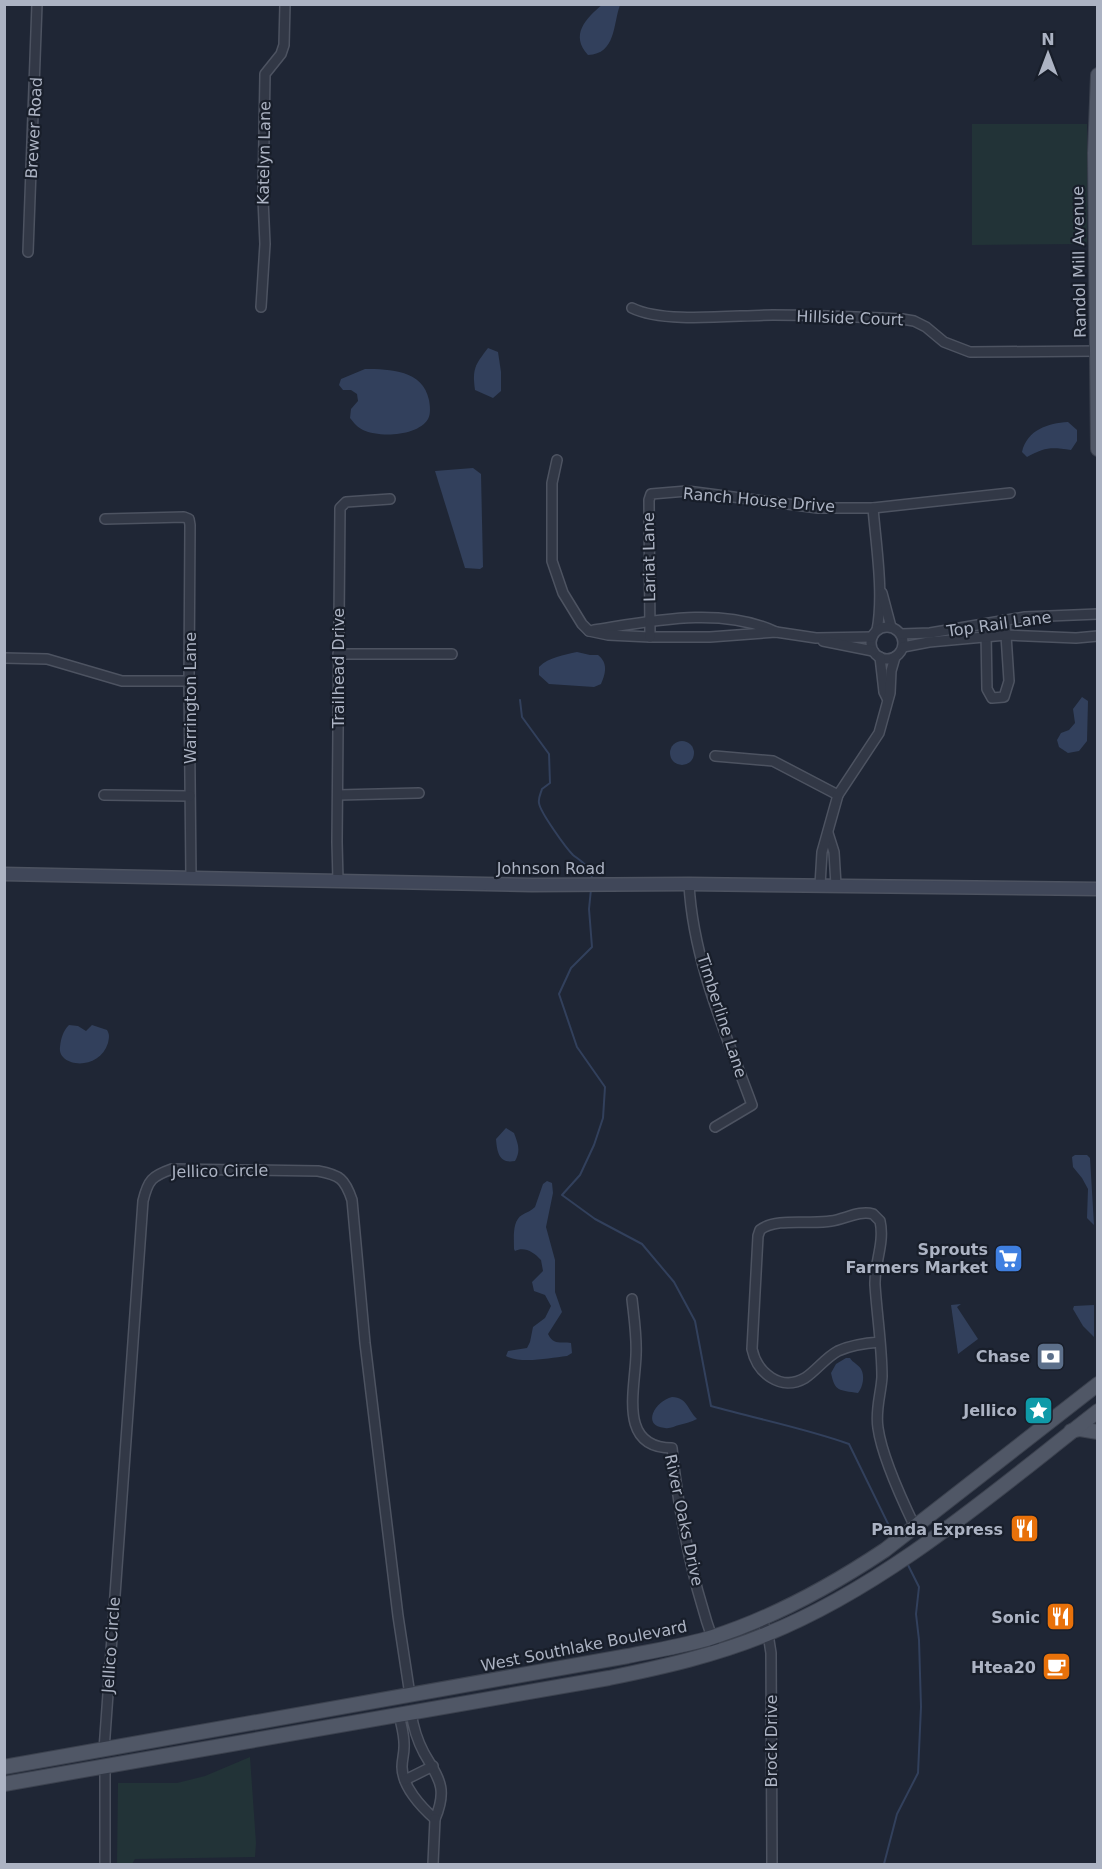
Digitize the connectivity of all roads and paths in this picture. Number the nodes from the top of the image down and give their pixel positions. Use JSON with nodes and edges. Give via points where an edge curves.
{"nodes":[{"id":1,"x":37,"y":4,"type":"edge"},
{"id":2,"x":285,"y":4,"type":"edge"},
{"id":3,"x":1098,"y":75,"type":"edge"},
{"id":4,"x":28,"y":252,"type":"dead end"},
{"id":5,"x":261,"y":308,"type":"dead end"},
{"id":6,"x":632,"y":308,"type":"dead end"},
{"id":7,"x":1097,"y":351,"type":"edge"},
{"id":8,"x":1098,"y":449,"type":"edge"},
{"id":9,"x":557,"y":460,"type":"dead end"},
{"id":10,"x":1010,"y":493,"type":"dead end"},
{"id":11,"x":651,"y":494,"type":"joint"},
{"id":12,"x":390,"y":499,"type":"dead end"},
{"id":13,"x":873,"y":508,"type":"junction"},
{"id":14,"x":105,"y":519,"type":"dead end"},
{"id":15,"x":879,"y":579,"type":"junction"},
{"id":16,"x":1098,"y":614,"type":"edge"},
{"id":17,"x":1005,"y":620,"type":"junction"},
{"id":18,"x":650,"y":621,"type":"junction"},
{"id":19,"x":986,"y":623,"type":"junction"},
{"id":20,"x":891,"y":627,"type":"junction"},
{"id":21,"x":589,"y":631,"type":"junction"},
{"id":22,"x":776,"y":632,"type":"junction"},
{"id":23,"x":874,"y":633,"type":"junction"},
{"id":24,"x":901,"y":634,"type":"junction"},
{"id":25,"x":1006,"y":635,"type":"junction"},
{"id":26,"x":1098,"y":636,"type":"edge"},
{"id":27,"x":650,"y":637,"type":"junction"},
{"id":28,"x":986,"y":637,"type":"junction"},
{"id":29,"x":816,"y":638,"type":"junction"},
{"id":30,"x":903,"y":647,"type":"junction"},
{"id":31,"x":338,"y":654,"type":"junction"},
{"id":32,"x":452,"y":654,"type":"dead end"},
{"id":33,"x":876,"y":654,"type":"junction"},
{"id":34,"x":895,"y":657,"type":"junction"},
{"id":35,"x":4,"y":658,"type":"edge"},
{"id":36,"x":189,"y":681,"type":"junction"},
{"id":37,"x":888,"y":700,"type":"junction"},
{"id":38,"x":715,"y":756,"type":"dead end"},
{"id":39,"x":420,"y":793,"type":"dead end"},
{"id":40,"x":104,"y":795,"type":"dead end"},
{"id":41,"x":338,"y":795,"type":"junction"},
{"id":42,"x":838,"y":795,"type":"junction"},
{"id":43,"x":190,"y":796,"type":"junction"},
{"id":44,"x":828,"y":833,"type":"junction"},
{"id":45,"x":4,"y":874,"type":"edge"},
{"id":46,"x":191,"y":877,"type":"junction"},
{"id":47,"x":338,"y":881,"type":"junction"},
{"id":48,"x":689,"y":884,"type":"junction"},
{"id":49,"x":820,"y":885,"type":"junction"},
{"id":50,"x":836,"y":885,"type":"junction"},
{"id":51,"x":1098,"y":889,"type":"edge"},
{"id":52,"x":715,"y":1127,"type":"dead end"},
{"id":53,"x":632,"y":1299,"type":"dead end"},
{"id":54,"x":880,"y":1342,"type":"junction"},
{"id":55,"x":1098,"y":1384,"type":"edge"},
{"id":56,"x":1098,"y":1411,"type":"edge"},
{"id":57,"x":1071,"y":1431,"type":"junction"},
{"id":58,"x":1098,"y":1432,"type":"edge"},
{"id":59,"x":912,"y":1529,"type":"junction"},
{"id":60,"x":761,"y":1619,"type":"junction"},
{"id":61,"x":768,"y":1634,"type":"junction"},
{"id":62,"x":712,"y":1637,"type":"junction"},
{"id":63,"x":717,"y":1652,"type":"junction"},
{"id":64,"x":414,"y":1694,"type":"junction"},
{"id":65,"x":405,"y":1713,"type":"junction"},
{"id":66,"x":104,"y":1750,"type":"junction"},
{"id":67,"x":433,"y":1766,"type":"junction"},
{"id":68,"x":4,"y":1767,"type":"edge"},
{"id":69,"x":105,"y":1767,"type":"junction"},
{"id":70,"x":405,"y":1780,"type":"junction"},
{"id":71,"x":4,"y":1784,"type":"edge"},
{"id":72,"x":435,"y":1819,"type":"junction"},
{"id":73,"x":105,"y":1864,"type":"edge"},
{"id":74,"x":433,"y":1864,"type":"edge"},
{"id":75,"x":772,"y":1864,"type":"edge"}],
"edges":[{"from":1,"to":4,"type":"street","name":"Brewer Road"},
{"from":2,"to":5,"type":"street","name":"Katelyn Lane","via":[[284,45],[265,74]]},
{"from":3,"to":7,"type":"main road","name":"Randol Mill Avenue"},
{"from":6,"to":7,"type":"street","name":"Hillside Court","via":[[664,317],[902,319],[914,321],[944,342],[970,352]]},
{"from":7,"to":8,"type":"main road","name":"Randol Mill Avenue"},
{"from":9,"to":21,"type":"street","via":[[552,483],[552,561],[563,593]]},
{"from":10,"to":13,"type":"street","name":"Ranch House Drive"},
{"from":11,"to":13,"type":"street","name":"Ranch House Drive","via":[[687,491],[818,508]]},
{"from":11,"to":18,"type":"street","name":"Lariat Lane"},
{"from":12,"to":31,"type":"street","name":"Trailhead Drive","via":[[346,502],[340,508]]},
{"from":13,"to":15,"type":"street"},
{"from":14,"to":36,"type":"street","name":"Warrington Lane","via":[[189,519]]},
{"from":15,"to":20,"type":"street"},
{"from":15,"to":23,"type":"street","via":[[879,619]]},
{"from":16,"to":17,"type":"street","name":"Top Rail Lane"},
{"from":17,"to":19,"type":"street","name":"Top Rail Lane"},
{"from":17,"to":25,"type":"street"},
{"from":18,"to":21,"type":"street"},
{"from":18,"to":22,"type":"street","via":[[709,617],[760,625]]},
{"from":18,"to":27,"type":"street"},
{"from":19,"to":24,"type":"street","name":"Top Rail Lane"},
{"from":19,"to":28,"type":"street"},
{"from":20,"to":23,"type":"street"},
{"from":20,"to":24,"type":"street"},
{"from":21,"to":27,"type":"street"},
{"from":22,"to":27,"type":"street","via":[[710,638]]},
{"from":22,"to":29,"type":"street"},
{"from":23,"to":29,"type":"street"},
{"from":23,"to":33,"type":"street","via":[[871,645]]},
{"from":24,"to":30,"type":"street"},
{"from":25,"to":26,"type":"street","name":"Top Rail Lane"},
{"from":25,"to":28,"type":"street","name":"Top Rail Lane"},
{"from":25,"to":28,"type":"street","via":[[1009,681],[1004,698],[992,698],[987,688]]},
{"from":28,"to":30,"type":"street","name":"Top Rail Lane"},
{"from":29,"to":33,"type":"street"},
{"from":30,"to":34,"type":"street"},
{"from":31,"to":32,"type":"street"},
{"from":31,"to":41,"type":"street","name":"Trailhead Drive"},
{"from":33,"to":34,"type":"street"},
{"from":33,"to":37,"type":"street"},
{"from":34,"to":37,"type":"street"},
{"from":35,"to":36,"type":"street","via":[[47,659],[122,681]]},
{"from":36,"to":43,"type":"street","name":"Warrington Lane"},
{"from":37,"to":42,"type":"street","via":[[879,733]]},
{"from":38,"to":42,"type":"street","via":[[773,761]]},
{"from":39,"to":41,"type":"street"},
{"from":40,"to":43,"type":"street"},
{"from":41,"to":47,"type":"street","name":"Trailhead Drive"},
{"from":42,"to":44,"type":"street"},
{"from":43,"to":46,"type":"street","name":"Warrington Lane"},
{"from":44,"to":49,"type":"street","via":[[822,852]]},
{"from":44,"to":50,"type":"street","via":[[834,852]]},
{"from":45,"to":46,"type":"street","name":"Johnson Road"},
{"from":46,"to":47,"type":"street","name":"Johnson Road"},
{"from":47,"to":48,"type":"street","name":"Johnson Road"},
{"from":48,"to":49,"type":"street","name":"Johnson Road"},
{"from":48,"to":52,"type":"street","name":"Timberline Lane","via":[[691,914],[708,983],[752,1106]]},
{"from":49,"to":50,"type":"street","name":"Johnson Road"},
{"from":50,"to":51,"type":"street","name":"Johnson Road"},
{"from":53,"to":62,"type":"street","name":"River Oaks Drive","via":[[636,1347],[633,1416],[643,1438],[662,1448],[672,1448],[689,1559]]},
{"from":54,"to":54,"type":"street","via":[[875,1283],[881,1231],[877,1216],[869,1212],[830,1222],[768,1225],[760,1230],[752,1349],[757,1365],[766,1375],[776,1381],[797,1382],[841,1350]]},
{"from":54,"to":59,"type":"street","via":[[879,1433]]},
{"from":55,"to":59,"type":"main road","name":"West Southlake Boulevard"},
{"from":56,"to":57,"type":"main road","name":"West Southlake Boulevard"},
{"from":57,"to":58,"type":"main road"},
{"from":57,"to":61,"type":"main road","name":"West Southlake Boulevard","via":[[888,1570]]},
{"from":59,"to":60,"type":"main road","name":"West Southlake Boulevard","via":[[834,1583]]},
{"from":60,"to":61,"type":"street","name":"Brock Drive"},
{"from":60,"to":62,"type":"main road","name":"West Southlake Boulevard"},
{"from":61,"to":63,"type":"main road","name":"West Southlake Boulevard"},
{"from":61,"to":75,"type":"street","name":"Brock Drive"},
{"from":62,"to":63,"type":"street","name":"River Oaks Drive"},
{"from":62,"to":64,"type":"main road","name":"West Southlake Boulevard"},
{"from":63,"to":65,"type":"main road","name":"West Southlake Boulevard","via":[[631,1674]]},
{"from":64,"to":65,"type":"main road","via":[[405,1702]]},
{"from":64,"to":66,"type":"main road","name":"West Southlake Boulevard"},
{"from":64,"to":66,"type":"street","name":"Jellico Circle","via":[[398,1616],[352,1200],[346,1183],[334,1174],[318,1171],[172,1170],[157,1174],[147,1185],[143,1201]]},
{"from":65,"to":67,"type":"street"},
{"from":65,"to":69,"type":"main road","name":"West Southlake Boulevard"},
{"from":65,"to":70,"type":"street","via":[[401,1766]]},
{"from":66,"to":68,"type":"main road","name":"West Southlake Boulevard"},
{"from":66,"to":69,"type":"main road"},
{"from":67,"to":70,"type":"street"},
{"from":67,"to":72,"type":"street","via":[[441,1792]]},
{"from":69,"to":71,"type":"main road","name":"West Southlake Boulevard"},
{"from":69,"to":73,"type":"street"},
{"from":70,"to":72,"type":"street","via":[[423,1810]]},
{"from":72,"to":74,"type":"street"}]}
